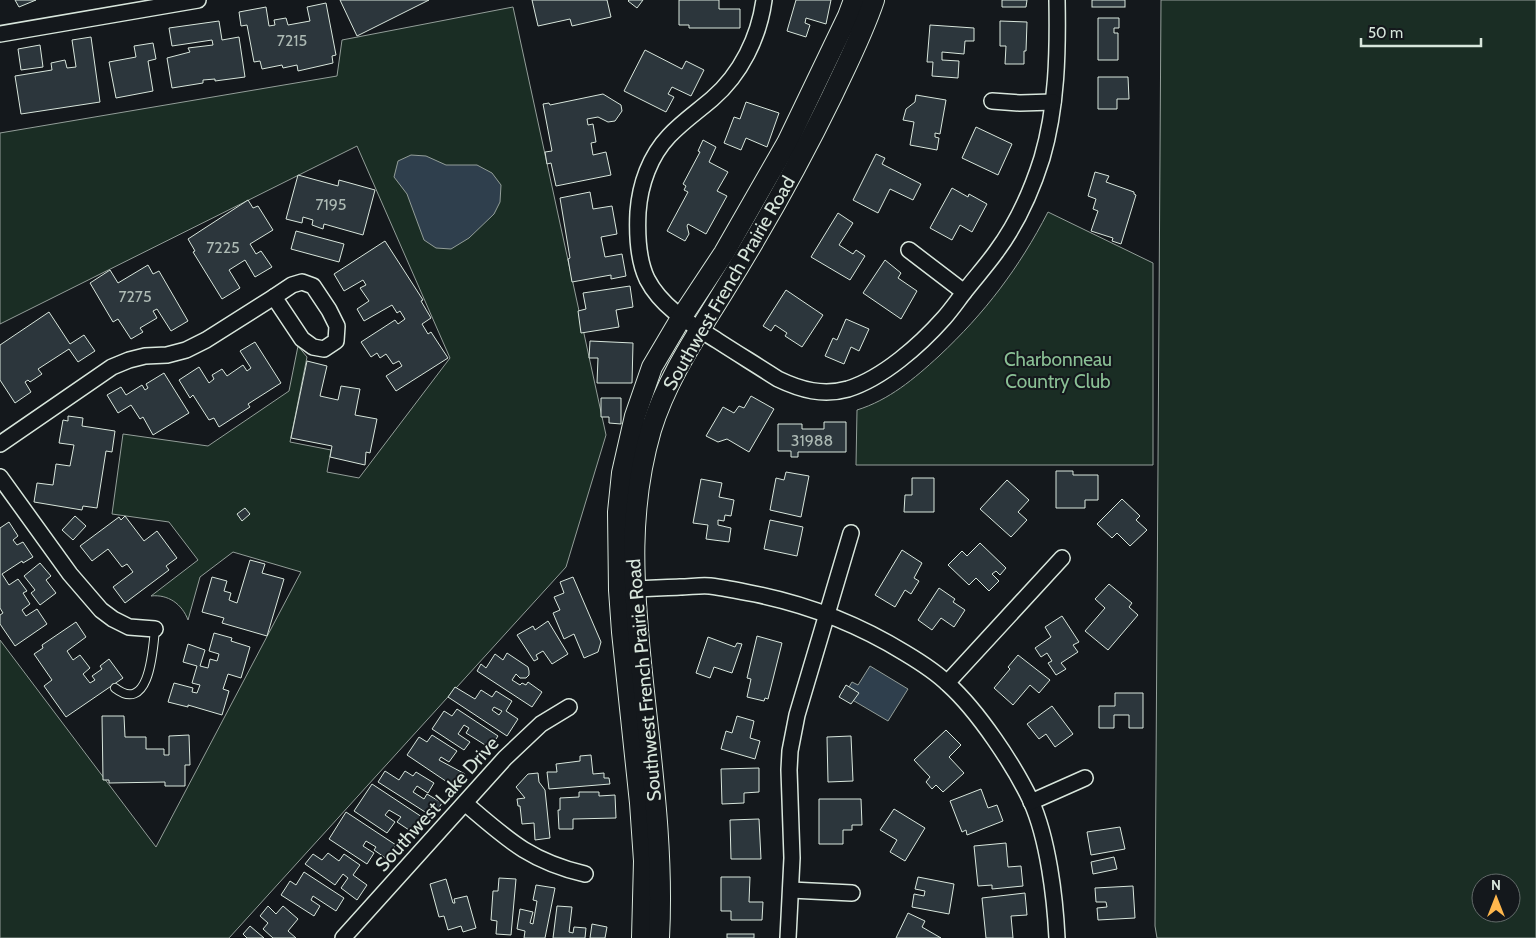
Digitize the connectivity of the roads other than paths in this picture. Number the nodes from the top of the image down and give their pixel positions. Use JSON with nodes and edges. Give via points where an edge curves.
{"nodes":[{"id":1,"x":198,"y":0,"type":"edge"},
{"id":2,"x":764,"y":0,"type":"edge"},
{"id":3,"x":854,"y":0,"type":"edge"},
{"id":4,"x":874,"y":0,"type":"edge"},
{"id":5,"x":1057,"y":0,"type":"edge"},
{"id":6,"x":148,"y":5,"type":"edge"},
{"id":7,"x":0,"y":34,"type":"edge"},
{"id":8,"x":992,"y":100,"type":"dead end"},
{"id":9,"x":1053,"y":102,"type":"junction"},
{"id":10,"x":909,"y":250,"type":"dead end"},
{"id":11,"x":964,"y":292,"type":"junction"},
{"id":12,"x":274,"y":297,"type":"junction"},
{"id":13,"x":681,"y":318,"type":"junction"},
{"id":14,"x":699,"y":328,"type":"junction"},
{"id":15,"x":0,"y":444,"type":"edge"},
{"id":16,"x":0,"y":477,"type":"edge"},
{"id":17,"x":851,"y":533,"type":"dead end"},
{"id":18,"x":1062,"y":558,"type":"dead end"},
{"id":19,"x":627,"y":590,"type":"junction"},
{"id":20,"x":826,"y":613,"type":"junction"},
{"id":21,"x":155,"y":629,"type":"joint"},
{"id":22,"x":947,"y":682,"type":"junction"},
{"id":23,"x":116,"y":688,"type":"dead end"},
{"id":24,"x":569,"y":707,"type":"dead end"},
{"id":25,"x":1085,"y":778,"type":"dead end"},
{"id":26,"x":1031,"y":802,"type":"junction"},
{"id":27,"x":466,"y":804,"type":"junction"},
{"id":28,"x":585,"y":874,"type":"dead end"},
{"id":29,"x":791,"y":890,"type":"junction"},
{"id":30,"x":852,"y":893,"type":"dead end"},
{"id":31,"x":343,"y":938,"type":"edge"},
{"id":32,"x":642,"y":938,"type":"edge"},
{"id":33,"x":659,"y":938,"type":"edge"},
{"id":34,"x":788,"y":938,"type":"edge"},
{"id":35,"x":1057,"y":938,"type":"edge"}],
"edges":[{"from":1,"to":6,"type":"street"},
{"from":2,"to":13,"type":"street","via":[[752,43],[735,73],[714,98],[667,137],[642,183],[638,221],[640,250],[647,278],[655,292]]},
{"from":3,"to":13,"type":"street","name":"Southwest French Prairie Road","via":[[787,143],[724,253]]},
{"from":4,"to":14,"type":"street","name":"Southwest French Prairie Road","via":[[865,27],[804,154]]},
{"from":5,"to":9,"type":"street"},
{"from":6,"to":7,"type":"street"},
{"from":8,"to":9,"type":"street"},
{"from":9,"to":11,"type":"street","via":[[1042,158],[1030,192],[996,252]]},
{"from":10,"to":11,"type":"street"},
{"from":11,"to":14,"type":"street","via":[[945,317],[911,351],[861,384],[834,391],[820,392],[792,386]]},
{"from":12,"to":12,"type":"street","via":[[302,339],[313,347],[324,348],[336,341],[337,326],[313,286],[302,282]]},
{"from":12,"to":15,"type":"street","via":[[186,350],[145,356],[112,367]]},
{"from":13,"to":14,"type":"street"},
{"from":13,"to":19,"type":"street","name":"Southwest French Prairie Road","via":[[652,367],[635,416],[622,473],[618,512]]},
{"from":14,"to":19,"type":"street","name":"Southwest French Prairie Road","via":[[672,378],[651,431],[638,488]]},
{"from":16,"to":21,"type":"street","via":[[70,574],[101,610],[129,627]]},
{"from":17,"to":20,"type":"street"},
{"from":18,"to":22,"type":"street"},
{"from":19,"to":20,"type":"street","via":[[709,586],[782,600]]},
{"from":19,"to":32,"type":"street","name":"Southwest French Prairie Road","via":[[622,632],[644,861]]},
{"from":19,"to":33,"type":"street","name":"Southwest French Prairie Road","via":[[656,819],[660,876]]},
{"from":20,"to":22,"type":"street","via":[[879,637]]},
{"from":20,"to":29,"type":"street","via":[[796,714],[790,751]]},
{"from":21,"to":23,"type":"lane","via":[[146,682],[129,694]]},
{"from":22,"to":26,"type":"street","via":[[982,722]]},
{"from":24,"to":27,"type":"street","name":"Southwest Lake Drive","via":[[541,724]]},
{"from":25,"to":26,"type":"street"},
{"from":26,"to":35,"type":"street","via":[[1048,861]]},
{"from":27,"to":28,"type":"street","via":[[535,858]]},
{"from":27,"to":31,"type":"street","name":"Southwest Lake Drive"},
{"from":29,"to":30,"type":"street"},
{"from":29,"to":34,"type":"street"}]}
